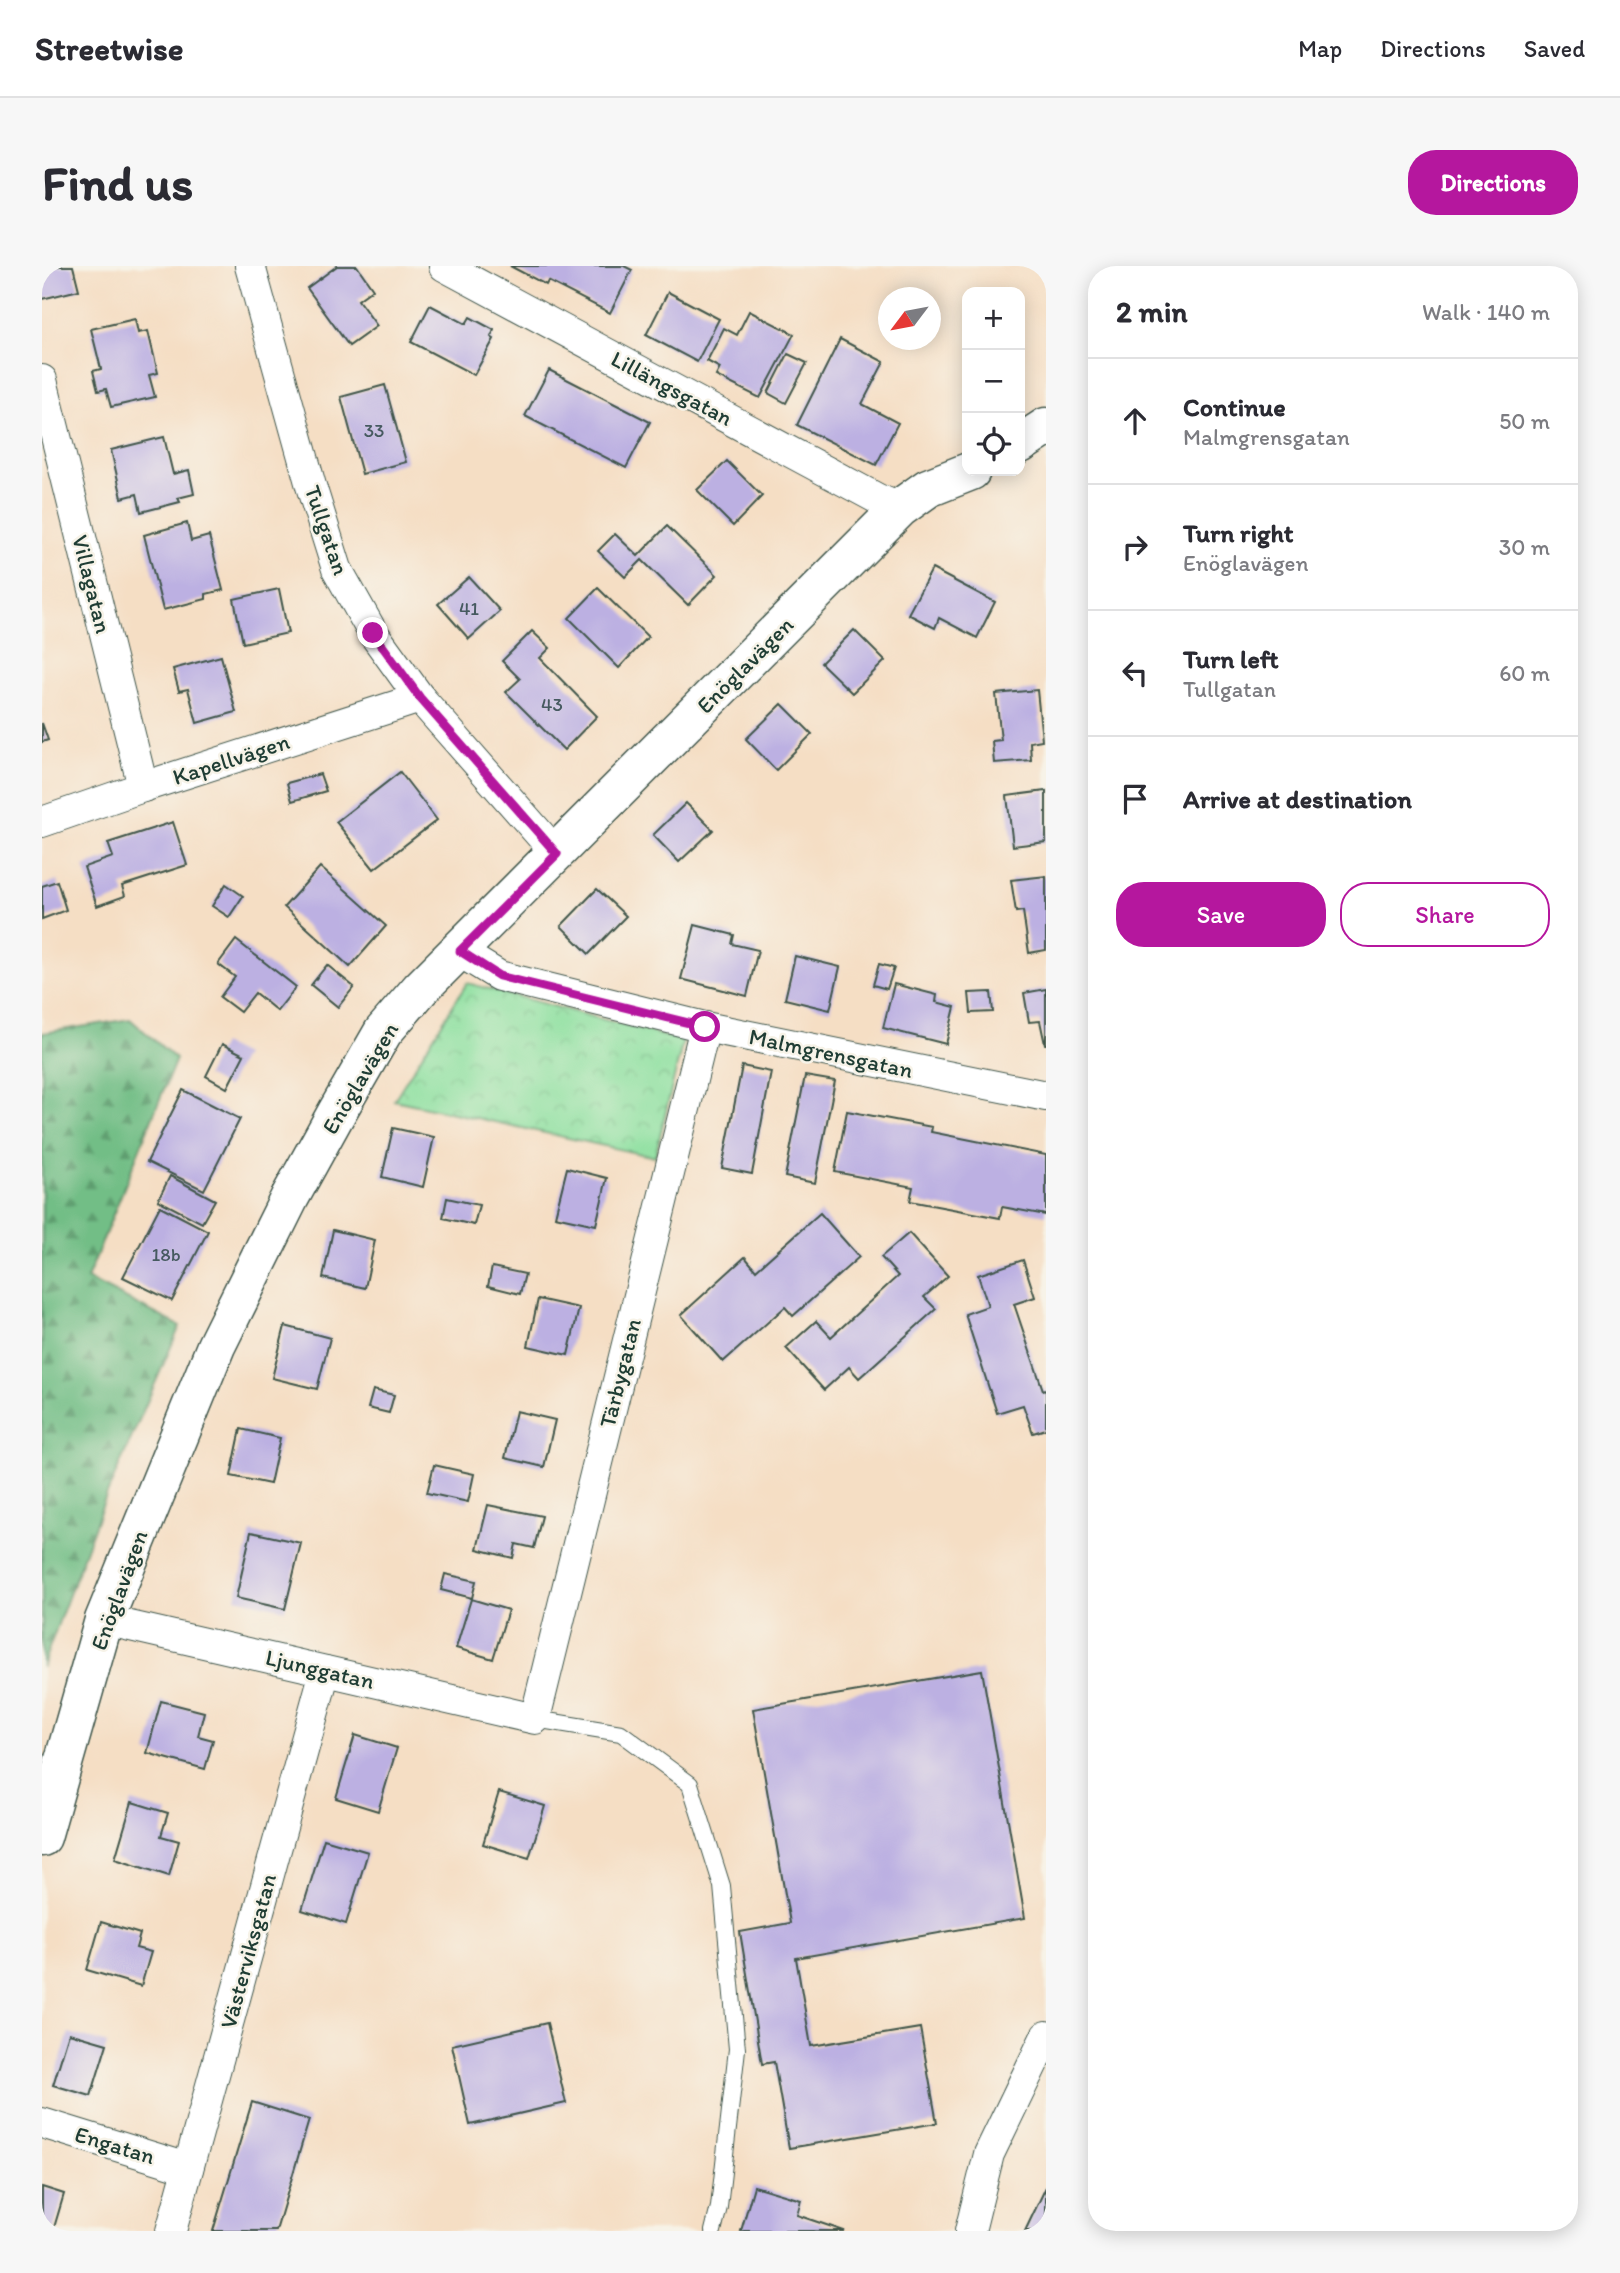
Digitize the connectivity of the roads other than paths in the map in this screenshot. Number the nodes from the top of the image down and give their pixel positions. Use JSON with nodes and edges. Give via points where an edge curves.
{"nodes":[{"id":1,"x":250,"y":266,"type":"edge"},
{"id":2,"x":444,"y":266,"type":"edge"},
{"id":3,"x":42,"y":380,"type":"edge"},
{"id":4,"x":1046,"y":427,"type":"edge"},
{"id":5,"x":1025,"y":440,"type":"edge"},
{"id":6,"x":962,"y":475,"type":"edge"},
{"id":7,"x":900,"y":508,"type":"junction"},
{"id":8,"x":420,"y":698,"type":"junction"},
{"id":9,"x":143,"y":787,"type":"junction"},
{"id":10,"x":42,"y":822,"type":"edge"},
{"id":11,"x":557,"y":854,"type":"junction"},
{"id":12,"x":460,"y":951,"type":"junction"},
{"id":13,"x":705,"y":1027,"type":"junction"},
{"id":14,"x":1046,"y":1096,"type":"edge"},
{"id":15,"x":104,"y":1620,"type":"junction"},
{"id":16,"x":325,"y":1671,"type":"junction"},
{"id":17,"x":535,"y":1719,"type":"junction"},
{"id":18,"x":42,"y":1837,"type":"edge"},
{"id":19,"x":1046,"y":2036,"type":"edge"},
{"id":20,"x":42,"y":2123,"type":"edge"},
{"id":21,"x":188,"y":2168,"type":"junction"},
{"id":22,"x":171,"y":2231,"type":"edge"},
{"id":23,"x":713,"y":2231,"type":"edge"},
{"id":24,"x":970,"y":2231,"type":"edge"}],
"edges":[{"from":1,"to":8,"type":"street","name":"Tullgatan","via":[[337,569],[373,633]]},
{"from":2,"to":7,"type":"street","name":"Lillängsgatan"},
{"from":3,"to":9,"type":"street","name":"Villagatan"},
{"from":4,"to":5,"type":"street"},
{"from":6,"to":7,"type":"street","name":"Enöglavägen","via":[[928,488]]},
{"from":7,"to":11,"type":"street","name":"Enöglavägen"},
{"from":8,"to":9,"type":"street","name":"Kapellvägen"},
{"from":8,"to":11,"type":"street","name":"Tullgatan"},
{"from":9,"to":10,"type":"street","name":"Kapellvägen"},
{"from":11,"to":12,"type":"street","name":"Enöglavägen"},
{"from":12,"to":13,"type":"street","name":"Malmgrensgatan","via":[[499,976]]},
{"from":12,"to":15,"type":"street","name":"Enöglavägen","via":[[383,1032],[290,1196],[216,1346]]},
{"from":13,"to":14,"type":"street","name":"Malmgrensgatan"},
{"from":13,"to":17,"type":"street","name":"Tärbygatan"},
{"from":15,"to":16,"type":"street","name":"Ljunggatan"},
{"from":15,"to":18,"type":"street","name":"Enöglavägen"},
{"from":16,"to":17,"type":"street","name":"Ljunggatan"},
{"from":16,"to":21,"type":"street","name":"Västerviksgatan"},
{"from":17,"to":23,"type":"lane","via":[[621,1733],[690,1784],[722,1886],[737,2049]]},
{"from":19,"to":24,"type":"street","via":[[989,2154]]},
{"from":20,"to":21,"type":"street","name":"Engatan"},
{"from":21,"to":22,"type":"street","name":"Västerviksgatan"}]}
